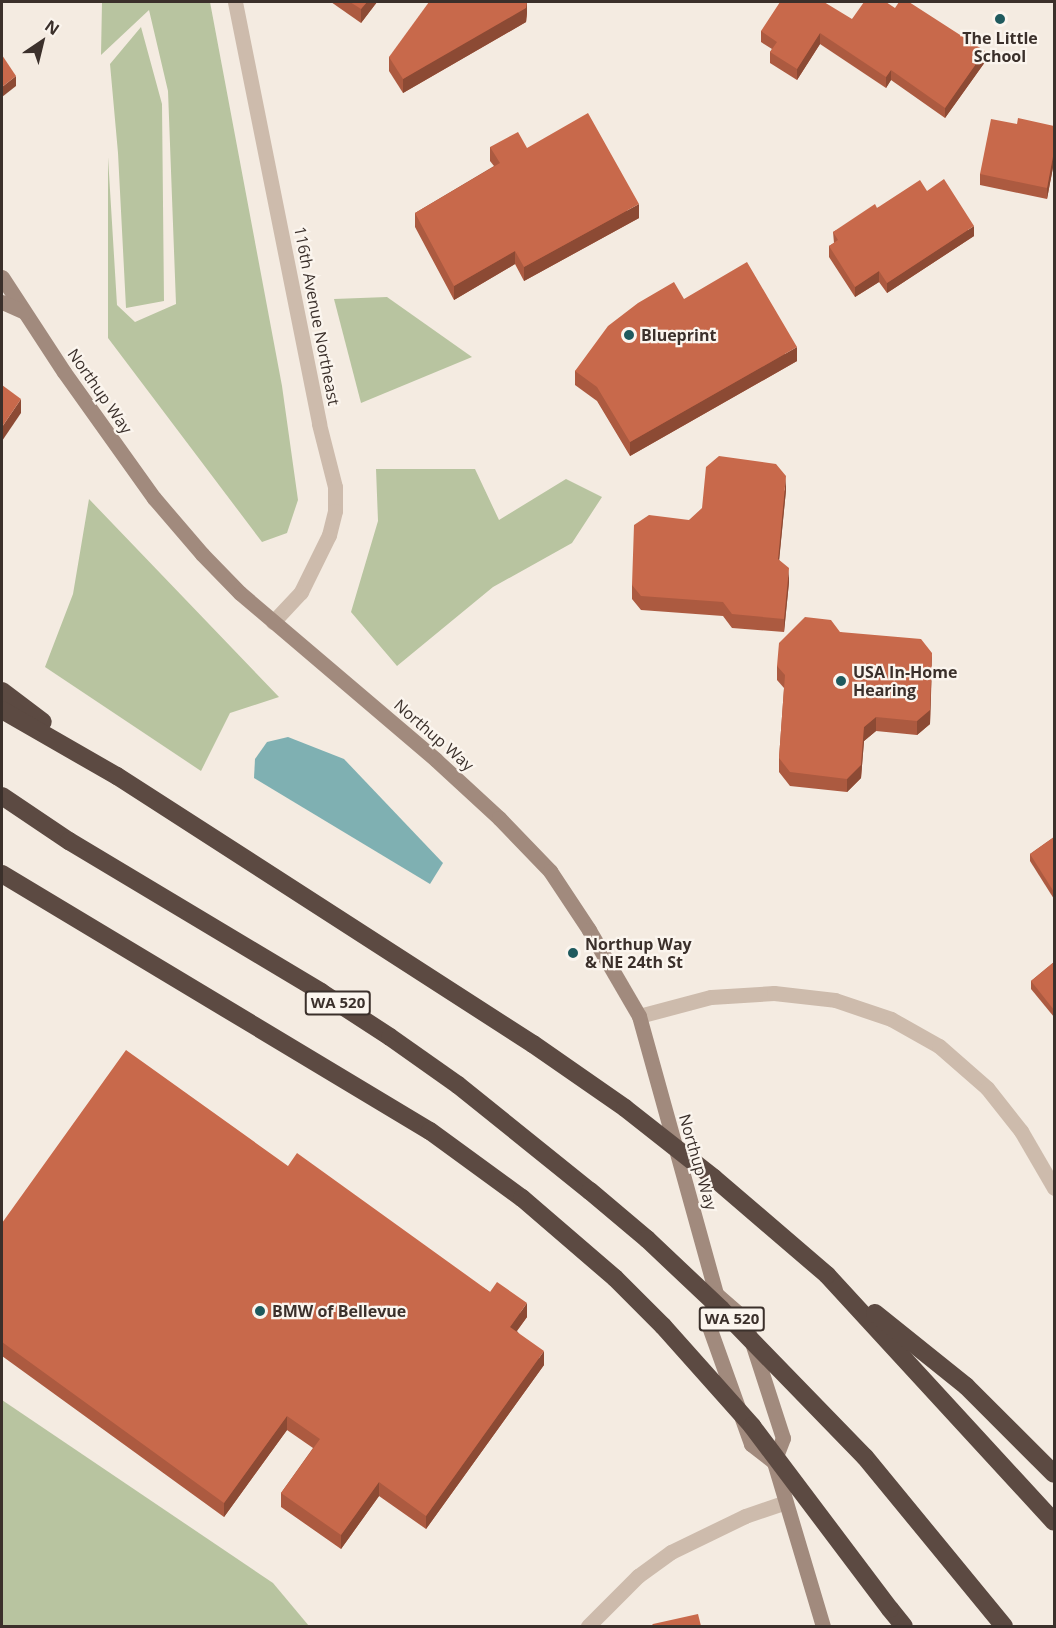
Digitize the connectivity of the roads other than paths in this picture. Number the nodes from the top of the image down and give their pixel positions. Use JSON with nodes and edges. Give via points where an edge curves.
{"nodes":[{"id":1,"x":235,"y":2,"type":"edge"},
{"id":2,"x":2,"y":277,"type":"edge"},
{"id":3,"x":2,"y":302,"type":"edge"},
{"id":4,"x":27,"y":313,"type":"junction"},
{"id":5,"x":273,"y":622,"type":"junction"},
{"id":6,"x":2,"y":691,"type":"edge"},
{"id":7,"x":2,"y":710,"type":"edge"},
{"id":8,"x":117,"y":776,"type":"junction"},
{"id":9,"x":2,"y":796,"type":"edge"},
{"id":10,"x":2,"y":810,"type":"edge"},
{"id":11,"x":69,"y":841,"type":"junction"},
{"id":12,"x":2,"y":874,"type":"edge"},
{"id":13,"x":639,"y":1016,"type":"junction"},
{"id":14,"x":1054,"y":1188,"type":"edge"},
{"id":15,"x":827,"y":1275,"type":"junction"},
{"id":16,"x":716,"y":1294,"type":"junction"},
{"id":17,"x":774,"y":1462,"type":"junction"},
{"id":18,"x":1054,"y":1474,"type":"edge"},
{"id":19,"x":786,"y":1502,"type":"junction"},
{"id":20,"x":1054,"y":1522,"type":"edge"},
{"id":21,"x":978,"y":1595,"type":"junction"},
{"id":22,"x":588,"y":1626,"type":"edge"},
{"id":23,"x":823,"y":1626,"type":"edge"},
{"id":24,"x":904,"y":1626,"type":"edge"},
{"id":25,"x":995,"y":1626,"type":"edge"},
{"id":26,"x":1004,"y":1626,"type":"edge"}],
"edges":[{"from":1,"to":5,"type":"street","name":"116th Avenue Northeast","via":[[334,487],[329,535],[300,592]]},
{"from":2,"to":4,"type":"main road","name":"Northup Way"},
{"from":3,"to":4,"type":"main road"},
{"from":4,"to":5,"type":"main road","name":"Northup Way","via":[[154,498],[202,554]]},
{"from":5,"to":13,"type":"main road","name":"Northup Way","via":[[436,760],[550,871]]},
{"from":6,"to":8,"type":"highway"},
{"from":7,"to":8,"type":"highway"},
{"from":8,"to":15,"type":"highway","bridge":true,"via":[[533,1044],[634,1115]]},
{"from":9,"to":11,"type":"highway","number":"WA 520"},
{"from":10,"to":11,"type":"highway"},
{"from":11,"to":21,"type":"highway","number":"WA 520","bridge":true,"via":[[381,1031],[458,1085],[590,1191],[721,1309],[865,1457]]},
{"from":12,"to":24,"type":"highway","bridge":true,"via":[[430,1131],[522,1198],[615,1278],[663,1326],[752,1426]]},
{"from":13,"to":14,"type":"street","via":[[711,997],[774,993],[835,1000],[891,1019],[939,1046],[987,1088],[1021,1131]]},
{"from":13,"to":16,"type":"main road","name":"Northup Way"},
{"from":15,"to":18,"type":"highway","via":[[966,1386]]},
{"from":15,"to":20,"type":"highway"},
{"from":16,"to":17,"type":"main road","via":[[707,1321],[751,1444]]},
{"from":16,"to":17,"type":"main road","via":[[744,1318],[783,1438]]},
{"from":17,"to":19,"type":"main road"},
{"from":19,"to":22,"type":"street","via":[[745,1516],[671,1551],[638,1576]]},
{"from":19,"to":23,"type":"main road"},
{"from":21,"to":25,"type":"highway"},
{"from":21,"to":26,"type":"highway","number":"WA 520"}]}
